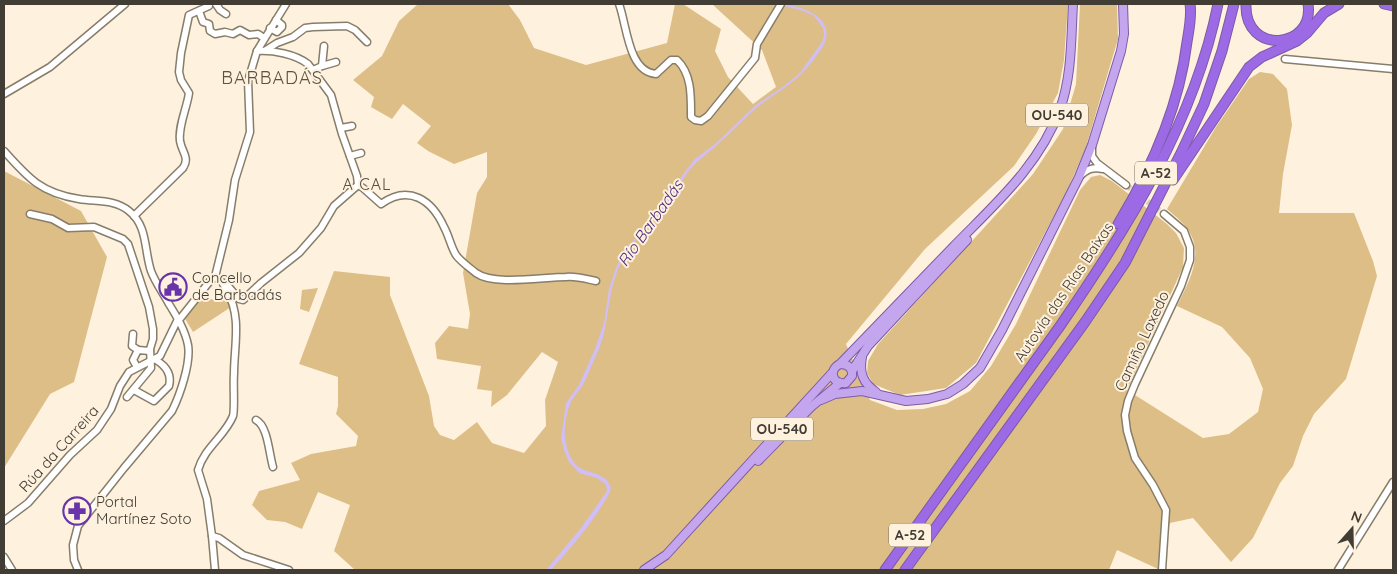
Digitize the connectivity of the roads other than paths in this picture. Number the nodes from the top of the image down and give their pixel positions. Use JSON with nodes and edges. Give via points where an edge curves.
{"nodes":[{"id":1,"x":126,"y":4,"type":"edge"},
{"id":2,"x":212,"y":4,"type":"edge"},
{"id":3,"x":286,"y":4,"type":"edge"},
{"id":4,"x":620,"y":4,"type":"edge"},
{"id":5,"x":1073,"y":4,"type":"edge"},
{"id":6,"x":1122,"y":4,"type":"edge"},
{"id":7,"x":1190,"y":4,"type":"edge"},
{"id":8,"x":1218,"y":4,"type":"edge"},
{"id":9,"x":1234,"y":4,"type":"edge"},
{"id":10,"x":1246,"y":4,"type":"edge"},
{"id":11,"x":1308,"y":4,"type":"edge"},
{"id":12,"x":1339,"y":4,"type":"edge"},
{"id":13,"x":1384,"y":4,"type":"edge"},
{"id":14,"x":780,"y":6,"type":"edge"},
{"id":15,"x":1393,"y":6,"type":"edge"},
{"id":16,"x":199,"y":11,"type":"junction"},
{"id":17,"x":226,"y":14,"type":"dead end"},
{"id":18,"x":264,"y":38,"type":"junction"},
{"id":19,"x":367,"y":42,"type":"dead end"},
{"id":20,"x":324,"y":46,"type":"dead end"},
{"id":21,"x":257,"y":50,"type":"junction"},
{"id":22,"x":266,"y":50,"type":"junction"},
{"id":23,"x":1286,"y":59,"type":"dead end"},
{"id":24,"x":336,"y":62,"type":"dead end"},
{"id":25,"x":322,"y":66,"type":"junction"},
{"id":26,"x":1393,"y":69,"type":"edge"},
{"id":27,"x":313,"y":70,"type":"junction"},
{"id":28,"x":4,"y":94,"type":"edge"},
{"id":29,"x":352,"y":126,"type":"dead end"},
{"id":30,"x":341,"y":128,"type":"junction"},
{"id":31,"x":1092,"y":145,"type":"junction"},
{"id":32,"x":4,"y":151,"type":"edge"},
{"id":33,"x":361,"y":153,"type":"dead end"},
{"id":34,"x":350,"y":156,"type":"junction"},
{"id":35,"x":1086,"y":161,"type":"junction"},
{"id":36,"x":1096,"y":165,"type":"junction"},
{"id":37,"x":1079,"y":177,"type":"junction"},
{"id":38,"x":358,"y":185,"type":"junction"},
{"id":39,"x":1126,"y":185,"type":"tunnel mouth"},
{"id":40,"x":992,"y":206,"type":"junction"},
{"id":41,"x":30,"y":214,"type":"dead end"},
{"id":42,"x":1164,"y":214,"type":"tunnel mouth"},
{"id":43,"x":134,"y":216,"type":"junction"},
{"id":44,"x":1148,"y":220,"type":"junction"},
{"id":45,"x":218,"y":278,"type":"junction"},
{"id":46,"x":596,"y":281,"type":"dead end"},
{"id":47,"x":178,"y":320,"type":"junction"},
{"id":48,"x":133,"y":334,"type":"dead end"},
{"id":49,"x":138,"y":350,"type":"junction"},
{"id":50,"x":150,"y":351,"type":"junction"},
{"id":51,"x":862,"y":354,"type":"junction"},
{"id":52,"x":1039,"y":355,"type":"junction"},
{"id":53,"x":154,"y":361,"type":"junction"},
{"id":54,"x":840,"y":364,"type":"junction"},
{"id":55,"x":137,"y":367,"type":"junction"},
{"id":56,"x":852,"y":372,"type":"junction"},
{"id":57,"x":832,"y":373,"type":"junction"},
{"id":58,"x":841,"y":384,"type":"junction"},
{"id":59,"x":864,"y":388,"type":"junction"},
{"id":60,"x":134,"y":390,"type":"junction"},
{"id":61,"x":127,"y":397,"type":"dead end"},
{"id":62,"x":821,"y":400,"type":"junction"},
{"id":63,"x":256,"y":420,"type":"dead end"},
{"id":64,"x":273,"y":466,"type":"dead end"},
{"id":65,"x":1393,"y":482,"type":"edge"},
{"id":66,"x":732,"y":484,"type":"junction"},
{"id":67,"x":4,"y":521,"type":"edge"},
{"id":68,"x":212,"y":536,"type":"junction"},
{"id":69,"x":73,"y":552,"type":"junction"},
{"id":70,"x":4,"y":557,"type":"edge"},
{"id":71,"x":12,"y":570,"type":"edge"},
{"id":72,"x":78,"y":570,"type":"edge"},
{"id":73,"x":82,"y":570,"type":"edge"},
{"id":74,"x":215,"y":570,"type":"edge"},
{"id":75,"x":289,"y":570,"type":"edge"},
{"id":76,"x":644,"y":570,"type":"edge"},
{"id":77,"x":885,"y":570,"type":"edge"},
{"id":78,"x":904,"y":570,"type":"edge"},
{"id":79,"x":1162,"y":570,"type":"edge"},
{"id":80,"x":1338,"y":570,"type":"edge"}],
"edges":[{"from":1,"to":28,"type":"street","via":[[50,67]]},
{"from":2,"to":16,"type":"street"},
{"from":2,"to":17,"type":"street"},
{"from":3,"to":18,"type":"street"},
{"from":4,"to":14,"type":"street","via":[[632,55],[642,70],[656,74],[671,60],[677,60],[683,66],[688,78],[691,116],[695,120],[708,116],[755,58],[757,44]]},
{"from":5,"to":40,"type":"main road","number":"OU-540","via":[[1068,79],[1060,109],[1036,156]]},
{"from":6,"to":31,"type":"main road","via":[[1122,51]]},
{"from":7,"to":52,"type":"highway","via":[[1178,91],[1163,138],[1129,206]]},
{"from":8,"to":52,"type":"highway","name":"Autovía das Rías Baixas","number":"A-52","via":[[1200,70],[1158,171],[1082,294]]},
{"from":9,"to":44,"type":"highway","name":"Autovía das Rías Baixas","number":"A-52","via":[[1204,104]]},
{"from":10,"to":11,"type":"highway","via":[[1248,22],[1254,32],[1277,41],[1291,38],[1299,32],[1308,17]]},
{"from":12,"to":44,"type":"highway","via":[[1297,41],[1262,57],[1249,67]]},
{"from":13,"to":15,"type":"highway"},
{"from":16,"to":18,"type":"street","via":[[202,22],[208,24],[215,34],[233,34],[240,30]]},
{"from":16,"to":43,"type":"street","via":[[188,17],[179,68],[180,77],[190,94],[180,137],[186,163]]},
{"from":18,"to":21,"type":"street"},
{"from":19,"to":22,"type":"street","via":[[347,26],[312,27]]},
{"from":20,"to":25,"type":"street"},
{"from":21,"to":22,"type":"street"},
{"from":21,"to":45,"type":"street","via":[[247,87],[250,132],[235,180]]},
{"from":22,"to":27,"type":"street","via":[[304,60]]},
{"from":23,"to":26,"type":"street"},
{"from":24,"to":25,"type":"street"},
{"from":25,"to":27,"type":"street"},
{"from":27,"to":30,"type":"street","via":[[331,95]]},
{"from":29,"to":30,"type":"street"},
{"from":30,"to":34,"type":"street"},
{"from":31,"to":35,"type":"main road"},
{"from":31,"to":36,"type":"street"},
{"from":32,"to":43,"type":"street","via":[[36,184],[76,198],[110,202]]},
{"from":33,"to":34,"type":"street"},
{"from":34,"to":38,"type":"street"},
{"from":35,"to":36,"type":"street"},
{"from":35,"to":37,"type":"main road"},
{"from":36,"to":37,"type":"street"},
{"from":36,"to":39,"type":"street"},
{"from":37,"to":59,"type":"main road","via":[[980,368],[947,394],[928,399],[906,401]]},
{"from":38,"to":45,"type":"street","via":[[334,206],[321,228],[298,254],[243,300]]},
{"from":38,"to":46,"type":"street","via":[[381,204],[406,194],[430,205],[444,226],[456,256],[478,274],[497,280],[568,277]]},
{"from":40,"to":51,"type":"main road","via":[[971,236]]},
{"from":40,"to":54,"type":"main road","number":"OU-540"},
{"from":41,"to":50,"type":"street","via":[[52,219],[68,228],[94,227],[127,241],[149,307],[153,329]]},
{"from":42,"to":79,"type":"street","name":"Camiño Laxedo","via":[[1184,231],[1190,247],[1190,260],[1135,384],[1125,416],[1135,458],[1166,510]]},
{"from":43,"to":47,"type":"street","via":[[143,231],[151,273]]},
{"from":44,"to":78,"type":"highway","name":"Autovía das Rías Baixas","number":"A-52","via":[[1125,263],[1085,322]]},
{"from":45,"to":47,"type":"street","via":[[210,281]]},
{"from":45,"to":68,"type":"street","via":[[234,305],[236,334],[234,413],[228,426],[205,454],[198,470],[207,499]]},
{"from":47,"to":53,"type":"street","via":[[164,350]]},
{"from":47,"to":69,"type":"street","via":[[186,335],[188,355],[177,400],[167,418],[85,516],[75,535]]},
{"from":48,"to":49,"type":"street","via":[[132,346]]},
{"from":49,"to":50,"type":"street"},
{"from":49,"to":55,"type":"street","via":[[134,360]]},
{"from":50,"to":53,"type":"street"},
{"from":51,"to":56,"type":"main road"},
{"from":51,"to":59,"type":"main road","via":[[860,366]]},
{"from":52,"to":77,"type":"highway","name":"Autovía das Rías Baixas","number":"A-52"},
{"from":53,"to":55,"type":"street","name":"Rúa da Carreira"},
{"from":53,"to":60,"type":"street"},
{"from":53,"to":60,"type":"street","via":[[167,369],[170,386],[154,401]]},
{"from":54,"to":56,"type":"main road","via":[[847,365]]},
{"from":54,"to":57,"type":"main road"},
{"from":55,"to":67,"type":"street","name":"Rúa da Carreira","via":[[121,383],[113,405],[96,430],[28,503]]},
{"from":56,"to":58,"type":"main road","via":[[849,382]]},
{"from":56,"to":59,"type":"main road"},
{"from":57,"to":58,"type":"main road","via":[[834,380]]},
{"from":57,"to":66,"type":"main road","number":"OU-540"},
{"from":58,"to":59,"type":"main road"},
{"from":58,"to":62,"type":"main road"},
{"from":59,"to":62,"type":"main road"},
{"from":60,"to":61,"type":"street"},
{"from":62,"to":66,"type":"main road"},
{"from":63,"to":64,"type":"street","via":[[268,439]]},
{"from":65,"to":80,"type":"street"},
{"from":66,"to":76,"type":"main road","number":"OU-540","via":[[666,554]]},
{"from":68,"to":74,"type":"street"},
{"from":68,"to":75,"type":"street","via":[[243,555]]},
{"from":69,"to":72,"type":"street"},
{"from":69,"to":73,"type":"street"},
{"from":70,"to":71,"type":"street"}]}
